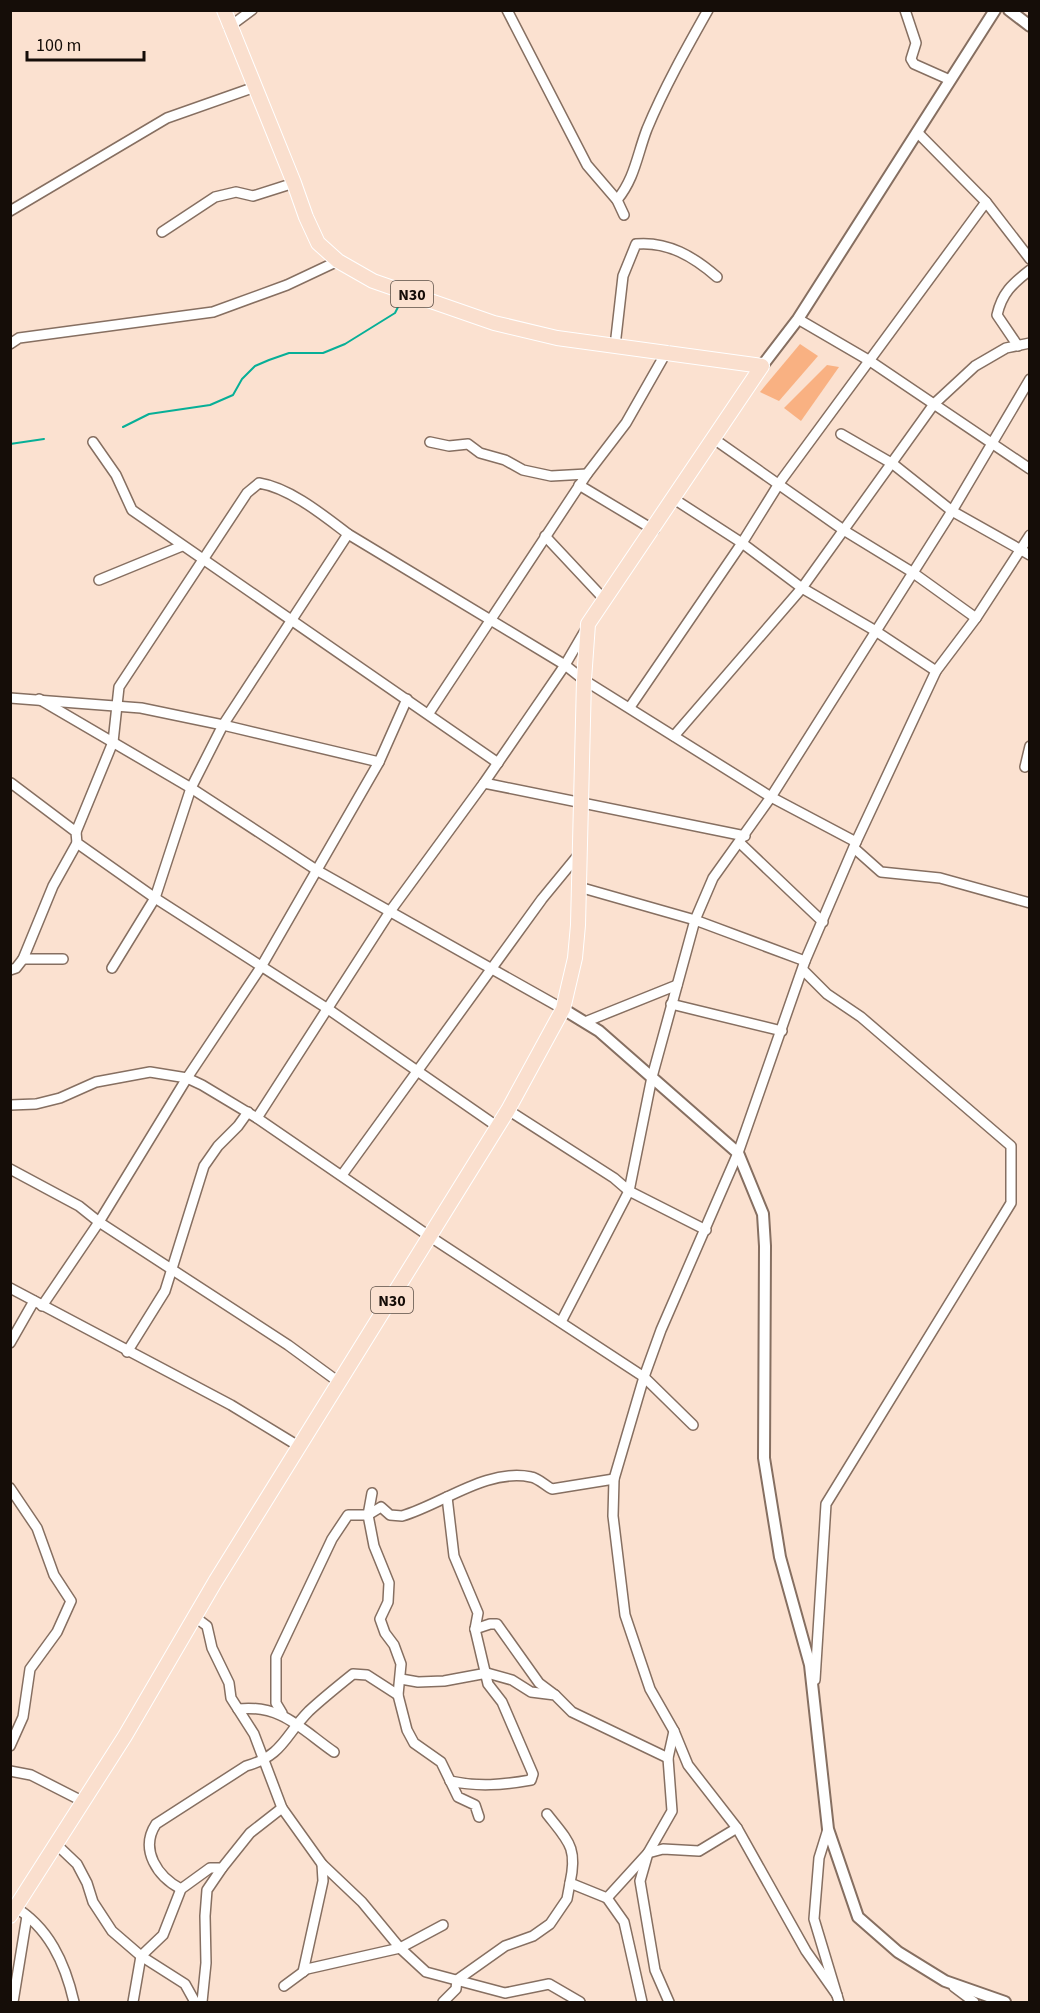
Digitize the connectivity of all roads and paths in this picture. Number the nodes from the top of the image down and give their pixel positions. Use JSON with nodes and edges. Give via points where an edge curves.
{"nodes":[{"id":1,"x":224,"y":10,"type":"edge"},
{"id":2,"x":252,"y":10,"type":"edge"},
{"id":3,"x":507,"y":10,"type":"edge"},
{"id":4,"x":708,"y":10,"type":"edge"},
{"id":5,"x":905,"y":10,"type":"edge"},
{"id":6,"x":995,"y":10,"type":"edge"},
{"id":7,"x":1009,"y":10,"type":"edge"},
{"id":8,"x":1029,"y":26,"type":"edge"},
{"id":9,"x":229,"y":27,"type":"junction"},
{"id":10,"x":950,"y":80,"type":"junction"},
{"id":11,"x":255,"y":87,"type":"junction"},
{"id":12,"x":917,"y":132,"type":"junction"},
{"id":13,"x":294,"y":183,"type":"junction"},
{"id":14,"x":617,"y":200,"type":"junction"},
{"id":15,"x":986,"y":202,"type":"junction"},
{"id":16,"x":10,"y":211,"type":"edge"},
{"id":17,"x":624,"y":215,"type":"dead end"},
{"id":18,"x":162,"y":232,"type":"dead end"},
{"id":19,"x":1029,"y":259,"type":"edge"},
{"id":20,"x":338,"y":261,"type":"junction"},
{"id":21,"x":1029,"y":270,"type":"edge"},
{"id":22,"x":717,"y":278,"type":"dead end"},
{"id":23,"x":798,"y":319,"type":"junction"},
{"id":24,"x":1029,"y":343,"type":"edge"},
{"id":25,"x":10,"y":344,"type":"edge"},
{"id":26,"x":615,"y":346,"type":"junction"},
{"id":27,"x":1018,"y":346,"type":"junction"},
{"id":28,"x":667,"y":351,"type":"junction"},
{"id":29,"x":870,"y":361,"type":"junction"},
{"id":30,"x":762,"y":366,"type":"junction"},
{"id":31,"x":1029,"y":380,"type":"edge"},
{"id":32,"x":934,"y":404,"type":"junction"},
{"id":33,"x":841,"y":434,"type":"dead end"},
{"id":34,"x":714,"y":439,"type":"junction"},
{"id":35,"x":93,"y":442,"type":"dead end"},
{"id":36,"x":430,"y":442,"type":"dead end"},
{"id":37,"x":991,"y":444,"type":"junction"},
{"id":38,"x":893,"y":464,"type":"junction"},
{"id":39,"x":1029,"y":469,"type":"edge"},
{"id":40,"x":587,"y":474,"type":"junction"},
{"id":41,"x":780,"y":482,"type":"junction"},
{"id":42,"x":579,"y":486,"type":"junction"},
{"id":43,"x":674,"y":499,"type":"junction"},
{"id":44,"x":952,"y":511,"type":"junction"},
{"id":45,"x":654,"y":530,"type":"junction"},
{"id":46,"x":845,"y":531,"type":"junction"},
{"id":47,"x":348,"y":534,"type":"junction"},
{"id":48,"x":1029,"y":535,"type":"edge"},
{"id":49,"x":545,"y":536,"type":"junction"},
{"id":50,"x":742,"y":543,"type":"junction"},
{"id":51,"x":182,"y":546,"type":"junction"},
{"id":52,"x":1019,"y":550,"type":"junction"},
{"id":53,"x":1029,"y":555,"type":"edge"},
{"id":54,"x":203,"y":560,"type":"junction"},
{"id":55,"x":912,"y":572,"type":"junction"},
{"id":56,"x":99,"y":580,"type":"dead end"},
{"id":57,"x":802,"y":588,"type":"junction"},
{"id":58,"x":604,"y":599,"type":"junction"},
{"id":59,"x":291,"y":618,"type":"junction"},
{"id":60,"x":976,"y":618,"type":"junction"},
{"id":61,"x":490,"y":620,"type":"junction"},
{"id":62,"x":588,"y":624,"type":"junction"},
{"id":63,"x":874,"y":630,"type":"junction"},
{"id":64,"x":565,"y":665,"type":"junction"},
{"id":65,"x":936,"y":671,"type":"junction"},
{"id":66,"x":584,"y":680,"type":"junction"},
{"id":67,"x":10,"y":698,"type":"edge"},
{"id":68,"x":39,"y":699,"type":"junction"},
{"id":69,"x":407,"y":699,"type":"junction"},
{"id":70,"x":115,"y":705,"type":"junction"},
{"id":71,"x":630,"y":707,"type":"junction"},
{"id":72,"x":429,"y":713,"type":"junction"},
{"id":73,"x":223,"y":724,"type":"junction"},
{"id":74,"x":674,"y":736,"type":"junction"},
{"id":75,"x":113,"y":742,"type":"junction"},
{"id":76,"x":1029,"y":746,"type":"edge"},
{"id":77,"x":379,"y":762,"type":"junction"},
{"id":78,"x":498,"y":763,"type":"junction"},
{"id":79,"x":1025,"y":767,"type":"dead end"},
{"id":80,"x":11,"y":783,"type":"edge"},
{"id":81,"x":484,"y":783,"type":"junction"},
{"id":82,"x":192,"y":788,"type":"junction"},
{"id":83,"x":771,"y":797,"type":"junction"},
{"id":84,"x":582,"y":802,"type":"junction"},
{"id":85,"x":76,"y":832,"type":"junction"},
{"id":86,"x":742,"y":839,"type":"junction"},
{"id":87,"x":77,"y":843,"type":"junction"},
{"id":88,"x":855,"y":845,"type":"junction"},
{"id":89,"x":581,"y":852,"type":"junction"},
{"id":90,"x":318,"y":871,"type":"junction"},
{"id":91,"x":579,"y":887,"type":"junction"},
{"id":92,"x":154,"y":898,"type":"junction"},
{"id":93,"x":1029,"y":903,"type":"edge"},
{"id":94,"x":391,"y":910,"type":"junction"},
{"id":95,"x":695,"y":920,"type":"junction"},
{"id":96,"x":823,"y":922,"type":"junction"},
{"id":97,"x":24,"y":959,"type":"junction"},
{"id":98,"x":63,"y":959,"type":"dead end"},
{"id":99,"x":804,"y":965,"type":"junction"},
{"id":100,"x":261,"y":967,"type":"junction"},
{"id":101,"x":112,"y":968,"type":"dead end"},
{"id":102,"x":10,"y":970,"type":"edge"},
{"id":103,"x":490,"y":970,"type":"junction"},
{"id":104,"x":676,"y":985,"type":"junction"},
{"id":105,"x":671,"y":1004,"type":"junction"},
{"id":106,"x":328,"y":1009,"type":"junction"},
{"id":107,"x":563,"y":1009,"type":"junction"},
{"id":108,"x":585,"y":1022,"type":"junction"},
{"id":109,"x":782,"y":1031,"type":"junction"},
{"id":110,"x":418,"y":1070,"type":"junction"},
{"id":111,"x":652,"y":1077,"type":"junction"},
{"id":112,"x":187,"y":1078,"type":"junction"},
{"id":113,"x":10,"y":1105,"type":"edge"},
{"id":114,"x":508,"y":1110,"type":"junction"},
{"id":115,"x":252,"y":1115,"type":"junction"},
{"id":116,"x":498,"y":1127,"type":"junction"},
{"id":117,"x":738,"y":1153,"type":"junction"},
{"id":118,"x":10,"y":1169,"type":"edge"},
{"id":119,"x":342,"y":1175,"type":"junction"},
{"id":120,"x":629,"y":1191,"type":"junction"},
{"id":121,"x":99,"y":1222,"type":"junction"},
{"id":122,"x":706,"y":1230,"type":"junction"},
{"id":123,"x":429,"y":1236,"type":"junction"},
{"id":124,"x":172,"y":1270,"type":"junction"},
{"id":125,"x":10,"y":1288,"type":"edge"},
{"id":126,"x":38,"y":1304,"type":"junction"},
{"id":127,"x":561,"y":1322,"type":"junction"},
{"id":128,"x":10,"y":1343,"type":"edge"},
{"id":129,"x":127,"y":1352,"type":"junction"},
{"id":130,"x":644,"y":1377,"type":"junction"},
{"id":131,"x":340,"y":1383,"type":"junction"},
{"id":132,"x":693,"y":1425,"type":"dead end"},
{"id":133,"x":300,"y":1447,"type":"junction"},
{"id":134,"x":614,"y":1479,"type":"junction"},
{"id":135,"x":10,"y":1488,"type":"edge"},
{"id":136,"x":372,"y":1493,"type":"dead end"},
{"id":137,"x":447,"y":1497,"type":"junction"},
{"id":138,"x":368,"y":1515,"type":"junction"},
{"id":139,"x":195,"y":1617,"type":"junction"},
{"id":140,"x":475,"y":1629,"type":"junction"},
{"id":141,"x":487,"y":1673,"type":"junction"},
{"id":142,"x":401,"y":1679,"type":"junction"},
{"id":143,"x":814,"y":1691,"type":"junction"},
{"id":144,"x":398,"y":1695,"type":"junction"},
{"id":145,"x":555,"y":1695,"type":"junction"},
{"id":146,"x":238,"y":1709,"type":"junction"},
{"id":147,"x":282,"y":1713,"type":"junction"},
{"id":148,"x":298,"y":1727,"type":"junction"},
{"id":149,"x":674,"y":1731,"type":"junction"},
{"id":150,"x":10,"y":1746,"type":"edge"},
{"id":151,"x":334,"y":1752,"type":"dead end"},
{"id":152,"x":668,"y":1758,"type":"junction"},
{"id":153,"x":263,"y":1761,"type":"junction"},
{"id":154,"x":10,"y":1771,"type":"edge"},
{"id":155,"x":450,"y":1780,"type":"junction"},
{"id":156,"x":84,"y":1802,"type":"junction"},
{"id":157,"x":282,"y":1808,"type":"junction"},
{"id":158,"x":547,"y":1814,"type":"dead end"},
{"id":159,"x":479,"y":1817,"type":"dead end"},
{"id":160,"x":737,"y":1828,"type":"junction"},
{"id":161,"x":828,"y":1829,"type":"junction"},
{"id":162,"x":56,"y":1844,"type":"junction"},
{"id":163,"x":648,"y":1853,"type":"junction"},
{"id":164,"x":322,"y":1864,"type":"junction"},
{"id":165,"x":222,"y":1868,"type":"junction"},
{"id":166,"x":570,"y":1883,"type":"junction"},
{"id":167,"x":181,"y":1890,"type":"junction"},
{"id":168,"x":607,"y":1898,"type":"junction"},
{"id":169,"x":12,"y":1909,"type":"edge"},
{"id":170,"x":27,"y":1916,"type":"junction"},
{"id":171,"x":443,"y":1926,"type":"dead end"},
{"id":172,"x":400,"y":1948,"type":"junction"},
{"id":173,"x":141,"y":1956,"type":"junction"},
{"id":174,"x":303,"y":1972,"type":"junction"},
{"id":175,"x":457,"y":1980,"type":"junction"},
{"id":176,"x":945,"y":1981,"type":"junction"},
{"id":177,"x":284,"y":1986,"type":"dead end"},
{"id":178,"x":963,"y":1998,"type":"edge"},
{"id":179,"x":838,"y":1999,"type":"edge"},
{"id":180,"x":13,"y":2002,"type":"edge"},
{"id":181,"x":74,"y":2002,"type":"edge"},
{"id":182,"x":133,"y":2002,"type":"edge"},
{"id":183,"x":195,"y":2002,"type":"edge"},
{"id":184,"x":202,"y":2002,"type":"edge"},
{"id":185,"x":443,"y":2002,"type":"edge"},
{"id":186,"x":580,"y":2002,"type":"edge"},
{"id":187,"x":642,"y":2002,"type":"edge"},
{"id":188,"x":669,"y":2002,"type":"edge"},
{"id":189,"x":974,"y":2002,"type":"edge"},
{"id":190,"x":1005,"y":2002,"type":"edge"}],
"edges":[{"from":1,"to":9,"type":"main road","number":"N30"},
{"from":2,"to":9,"type":"street"},
{"from":3,"to":14,"type":"street","via":[[587,165]]},
{"from":4,"to":14,"type":"street","via":[[646,131],[629,185]]},
{"from":5,"to":10,"type":"street","via":[[916,43],[911,59],[914,64]]},
{"from":6,"to":10,"type":"street"},
{"from":7,"to":8,"type":"street"},
{"from":9,"to":11,"type":"main road","number":"N30"},
{"from":10,"to":12,"type":"street"},
{"from":11,"to":13,"type":"main road","number":"N30"},
{"from":11,"to":16,"type":"street","via":[[167,118]]},
{"from":12,"to":15,"type":"street"},
{"from":12,"to":23,"type":"street"},
{"from":13,"to":18,"type":"street","via":[[253,196],[236,192],[215,197]]},
{"from":13,"to":20,"type":"main road","number":"N30","via":[[318,243]]},
{"from":14,"to":17,"type":"street"},
{"from":15,"to":19,"type":"street"},
{"from":15,"to":29,"type":"street"},
{"from":20,"to":25,"type":"street","via":[[213,312],[19,338]]},
{"from":20,"to":26,"type":"main road","number":"N30","via":[[373,280],[494,322],[557,338]]},
{"from":21,"to":27,"type":"street","via":[[1001,298],[997,315]]},
{"from":22,"to":26,"type":"street","via":[[701,263],[665,244],[636,244],[623,276]]},
{"from":23,"to":29,"type":"street"},
{"from":23,"to":30,"type":"street"},
{"from":24,"to":27,"type":"street"},
{"from":26,"to":28,"type":"main road","number":"N30"},
{"from":27,"to":32,"type":"street","via":[[1006,348],[975,366]]},
{"from":28,"to":30,"type":"main road","number":"N30"},
{"from":28,"to":40,"type":"street","via":[[626,423]]},
{"from":29,"to":32,"type":"street"},
{"from":29,"to":41,"type":"street"},
{"from":30,"to":34,"type":"main road","number":"N30"},
{"from":31,"to":37,"type":"street"},
{"from":32,"to":37,"type":"street"},
{"from":32,"to":38,"type":"street"},
{"from":33,"to":38,"type":"street"},
{"from":34,"to":41,"type":"street"},
{"from":34,"to":43,"type":"main road","number":"N30"},
{"from":35,"to":51,"type":"street","via":[[116,475],[132,510]]},
{"from":36,"to":40,"type":"street","via":[[468,444],[480,453],[551,476]]},
{"from":37,"to":39,"type":"street"},
{"from":37,"to":44,"type":"street"},
{"from":38,"to":44,"type":"street"},
{"from":38,"to":46,"type":"street"},
{"from":40,"to":42,"type":"street"},
{"from":41,"to":46,"type":"street"},
{"from":41,"to":50,"type":"street"},
{"from":42,"to":45,"type":"street"},
{"from":42,"to":49,"type":"street"},
{"from":43,"to":45,"type":"main road","number":"N30"},
{"from":43,"to":50,"type":"street"},
{"from":44,"to":52,"type":"street"},
{"from":44,"to":55,"type":"street"},
{"from":45,"to":58,"type":"main road","number":"N30"},
{"from":46,"to":55,"type":"street"},
{"from":46,"to":57,"type":"street"},
{"from":47,"to":54,"type":"street","via":[[272,485],[259,483],[247,493]]},
{"from":47,"to":59,"type":"street"},
{"from":47,"to":61,"type":"street"},
{"from":48,"to":52,"type":"street"},
{"from":49,"to":58,"type":"street"},
{"from":49,"to":61,"type":"street"},
{"from":50,"to":57,"type":"street"},
{"from":50,"to":71,"type":"street"},
{"from":51,"to":54,"type":"street"},
{"from":51,"to":56,"type":"street"},
{"from":52,"to":53,"type":"street"},
{"from":52,"to":60,"type":"street"},
{"from":54,"to":59,"type":"street"},
{"from":54,"to":70,"type":"street","via":[[119,687]]},
{"from":55,"to":60,"type":"street"},
{"from":55,"to":63,"type":"street"},
{"from":57,"to":63,"type":"street"},
{"from":57,"to":74,"type":"street"},
{"from":58,"to":62,"type":"main road","number":"N30"},
{"from":59,"to":69,"type":"street"},
{"from":59,"to":73,"type":"street"},
{"from":60,"to":65,"type":"street"},
{"from":61,"to":64,"type":"street"},
{"from":61,"to":72,"type":"street"},
{"from":62,"to":64,"type":"street"},
{"from":62,"to":66,"type":"main road","number":"N30"},
{"from":63,"to":65,"type":"street"},
{"from":63,"to":83,"type":"street"},
{"from":64,"to":66,"type":"street"},
{"from":64,"to":78,"type":"street"},
{"from":65,"to":88,"type":"street"},
{"from":66,"to":71,"type":"street"},
{"from":66,"to":84,"type":"main road","number":"N30"},
{"from":67,"to":68,"type":"street"},
{"from":68,"to":70,"type":"street"},
{"from":68,"to":75,"type":"street"},
{"from":69,"to":72,"type":"street"},
{"from":69,"to":77,"type":"street"},
{"from":70,"to":73,"type":"street"},
{"from":70,"to":75,"type":"street"},
{"from":71,"to":74,"type":"street"},
{"from":72,"to":78,"type":"street"},
{"from":73,"to":77,"type":"street"},
{"from":73,"to":82,"type":"street"},
{"from":74,"to":83,"type":"street"},
{"from":75,"to":82,"type":"street"},
{"from":75,"to":85,"type":"street"},
{"from":76,"to":79,"type":"street"},
{"from":77,"to":90,"type":"street"},
{"from":78,"to":81,"type":"street"},
{"from":80,"to":85,"type":"street"},
{"from":81,"to":84,"type":"street"},
{"from":81,"to":94,"type":"street"},
{"from":82,"to":90,"type":"street"},
{"from":82,"to":92,"type":"street"},
{"from":83,"to":86,"type":"street"},
{"from":83,"to":88,"type":"street"},
{"from":84,"to":86,"type":"street"},
{"from":84,"to":89,"type":"main road","number":"N30"},
{"from":85,"to":87,"type":"street"},
{"from":86,"to":95,"type":"street","via":[[713,878]]},
{"from":86,"to":96,"type":"street"},
{"from":87,"to":92,"type":"street"},
{"from":87,"to":97,"type":"street","via":[[53,886]]},
{"from":88,"to":93,"type":"street","via":[[881,872],[940,878]]},
{"from":88,"to":96,"type":"street"},
{"from":89,"to":91,"type":"main road","number":"N30"},
{"from":89,"to":103,"type":"street"},
{"from":90,"to":94,"type":"street"},
{"from":90,"to":100,"type":"street"},
{"from":91,"to":95,"type":"street"},
{"from":91,"to":107,"type":"main road","number":"N30","via":[[575,958]]},
{"from":92,"to":100,"type":"street"},
{"from":92,"to":101,"type":"street"},
{"from":94,"to":103,"type":"street"},
{"from":94,"to":106,"type":"street"},
{"from":95,"to":99,"type":"street"},
{"from":95,"to":104,"type":"street"},
{"from":96,"to":99,"type":"street"},
{"from":97,"to":98,"type":"street"},
{"from":97,"to":102,"type":"street"},
{"from":99,"to":109,"type":"street"},
{"from":99,"to":143,"type":"street","via":[[827,994],[861,1017],[1011,1146],[1011,1203],[826,1504]]},
{"from":100,"to":106,"type":"street"},
{"from":100,"to":112,"type":"street"},
{"from":103,"to":107,"type":"street"},
{"from":103,"to":110,"type":"street"},
{"from":104,"to":105,"type":"street"},
{"from":104,"to":108,"type":"street"},
{"from":105,"to":109,"type":"street"},
{"from":105,"to":111,"type":"street"},
{"from":106,"to":110,"type":"street"},
{"from":106,"to":115,"type":"street"},
{"from":107,"to":108,"type":"street"},
{"from":107,"to":114,"type":"main road","number":"N30"},
{"from":108,"to":111,"type":"street"},
{"from":109,"to":117,"type":"street"},
{"from":110,"to":116,"type":"street"},
{"from":110,"to":119,"type":"street"},
{"from":111,"to":117,"type":"street"},
{"from":111,"to":120,"type":"street"},
{"from":112,"to":113,"type":"street","via":[[150,1072],[96,1082],[52,1100]]},
{"from":112,"to":115,"type":"street"},
{"from":112,"to":121,"type":"street"},
{"from":114,"to":116,"type":"main road","number":"N30"},
{"from":114,"to":120,"type":"street"},
{"from":115,"to":119,"type":"street"},
{"from":115,"to":124,"type":"street","via":[[204,1166]]},
{"from":116,"to":123,"type":"main road","number":"N30"},
{"from":117,"to":122,"type":"street"},
{"from":117,"to":143,"type":"street","via":[[763,1214],[764,1458],[780,1557]]},
{"from":118,"to":121,"type":"street","via":[[79,1206]]},
{"from":119,"to":123,"type":"street"},
{"from":120,"to":122,"type":"street"},
{"from":120,"to":127,"type":"street"},
{"from":121,"to":124,"type":"street"},
{"from":121,"to":126,"type":"street"},
{"from":122,"to":130,"type":"street"},
{"from":123,"to":127,"type":"street"},
{"from":123,"to":131,"type":"main road","number":"N30"},
{"from":124,"to":129,"type":"street","via":[[154,1312]]},
{"from":124,"to":131,"type":"street"},
{"from":125,"to":126,"type":"street"},
{"from":126,"to":128,"type":"street"},
{"from":126,"to":129,"type":"street"},
{"from":127,"to":130,"type":"street"},
{"from":129,"to":133,"type":"street","via":[[231,1405]]},
{"from":130,"to":132,"type":"street"},
{"from":130,"to":134,"type":"street"},
{"from":131,"to":133,"type":"main road","number":"N30"},
{"from":133,"to":139,"type":"main road","number":"N30"},
{"from":134,"to":137,"type":"street","via":[[552,1489],[533,1477],[512,1478],[488,1481]]},
{"from":134,"to":149,"type":"street","via":[[625,1616],[650,1689]]},
{"from":135,"to":150,"type":"street","via":[[37,1528],[54,1575],[71,1601],[57,1632],[30,1669],[23,1717]]},
{"from":136,"to":138,"type":"street"},
{"from":137,"to":138,"type":"street","via":[[402,1516],[390,1515],[381,1507]]},
{"from":137,"to":140,"type":"street","via":[[454,1556],[477,1613]]},
{"from":138,"to":142,"type":"street","via":[[374,1546],[389,1583],[388,1602],[380,1619],[401,1664]]},
{"from":138,"to":147,"type":"street","via":[[348,1515],[340,1523],[287,1630],[276,1657],[278,1680],[274,1689]]},
{"from":139,"to":146,"type":"street","via":[[207,1626],[212,1648]]},
{"from":139,"to":156,"type":"main road","number":"N30"},
{"from":140,"to":141,"type":"street"},
{"from":140,"to":145,"type":"street","via":[[497,1624],[539,1683]]},
{"from":141,"to":142,"type":"street","via":[[444,1682]]},
{"from":141,"to":145,"type":"street","via":[[512,1680],[531,1692]]},
{"from":141,"to":155,"type":"street","via":[[488,1684],[502,1702],[533,1774],[531,1780],[468,1785]]},
{"from":142,"to":144,"type":"street"},
{"from":143,"to":161,"type":"street"},
{"from":144,"to":148,"type":"street","via":[[367,1676],[352,1674]]},
{"from":144,"to":155,"type":"street","via":[[414,1743],[441,1762]]},
{"from":145,"to":152,"type":"street","via":[[572,1712]]},
{"from":146,"to":147,"type":"street","via":[[254,1707]]},
{"from":146,"to":153,"type":"street","via":[[254,1734]]},
{"from":147,"to":148,"type":"street"},
{"from":148,"to":151,"type":"street"},
{"from":148,"to":153,"type":"street"},
{"from":149,"to":152,"type":"street"},
{"from":149,"to":160,"type":"street","via":[[688,1765]]},
{"from":152,"to":163,"type":"street","via":[[672,1812]]},
{"from":153,"to":157,"type":"street"},
{"from":153,"to":167,"type":"street","via":[[246,1766],[151,1831],[150,1852],[157,1872]]},
{"from":154,"to":156,"type":"street","via":[[31,1775]]},
{"from":155,"to":159,"type":"street","via":[[458,1797],[474,1805]]},
{"from":156,"to":162,"type":"main road","number":"N30"},
{"from":157,"to":164,"type":"street"},
{"from":157,"to":165,"type":"street","via":[[250,1833]]},
{"from":158,"to":166,"type":"street","via":[[568,1840],[575,1860]]},
{"from":160,"to":163,"type":"street","via":[[699,1851],[663,1849]]},
{"from":160,"to":179,"type":"street","via":[[806,1951]]},
{"from":161,"to":176,"type":"street","via":[[858,1917],[898,1952]]},
{"from":161,"to":179,"type":"street","via":[[819,1858],[814,1919]]},
{"from":162,"to":169,"type":"main road","number":"N30"},
{"from":162,"to":173,"type":"street","via":[[76,1864],[93,1902],[112,1931]]},
{"from":163,"to":168,"type":"street"},
{"from":163,"to":188,"type":"street","via":[[640,1881],[655,1970]]},
{"from":164,"to":172,"type":"street","via":[[362,1902]]},
{"from":164,"to":174,"type":"street","via":[[323,1881]]},
{"from":165,"to":167,"type":"street","via":[[210,1868]]},
{"from":165,"to":184,"type":"street","via":[[207,1890]]},
{"from":166,"to":168,"type":"street"},
{"from":166,"to":175,"type":"street","via":[[567,1899],[550,1924],[533,1936],[505,1946]]},
{"from":167,"to":173,"type":"street","via":[[163,1935]]},
{"from":168,"to":187,"type":"street","via":[[624,1922]]},
{"from":169,"to":170,"type":"street"},
{"from":170,"to":180,"type":"street"},
{"from":170,"to":181,"type":"street","via":[[50,1940],[61,1959]]},
{"from":171,"to":172,"type":"street"},
{"from":172,"to":174,"type":"street","via":[[325,1963]]},
{"from":172,"to":175,"type":"street","via":[[426,1972]]},
{"from":173,"to":182,"type":"street"},
{"from":173,"to":183,"type":"street","via":[[185,1984]]},
{"from":174,"to":177,"type":"street"},
{"from":175,"to":185,"type":"street","via":[[456,1989]]},
{"from":175,"to":186,"type":"street","via":[[505,1993],[549,1984]]},
{"from":176,"to":178,"type":"street"},
{"from":176,"to":190,"type":"street"},
{"from":178,"to":189,"type":"street"}]}
